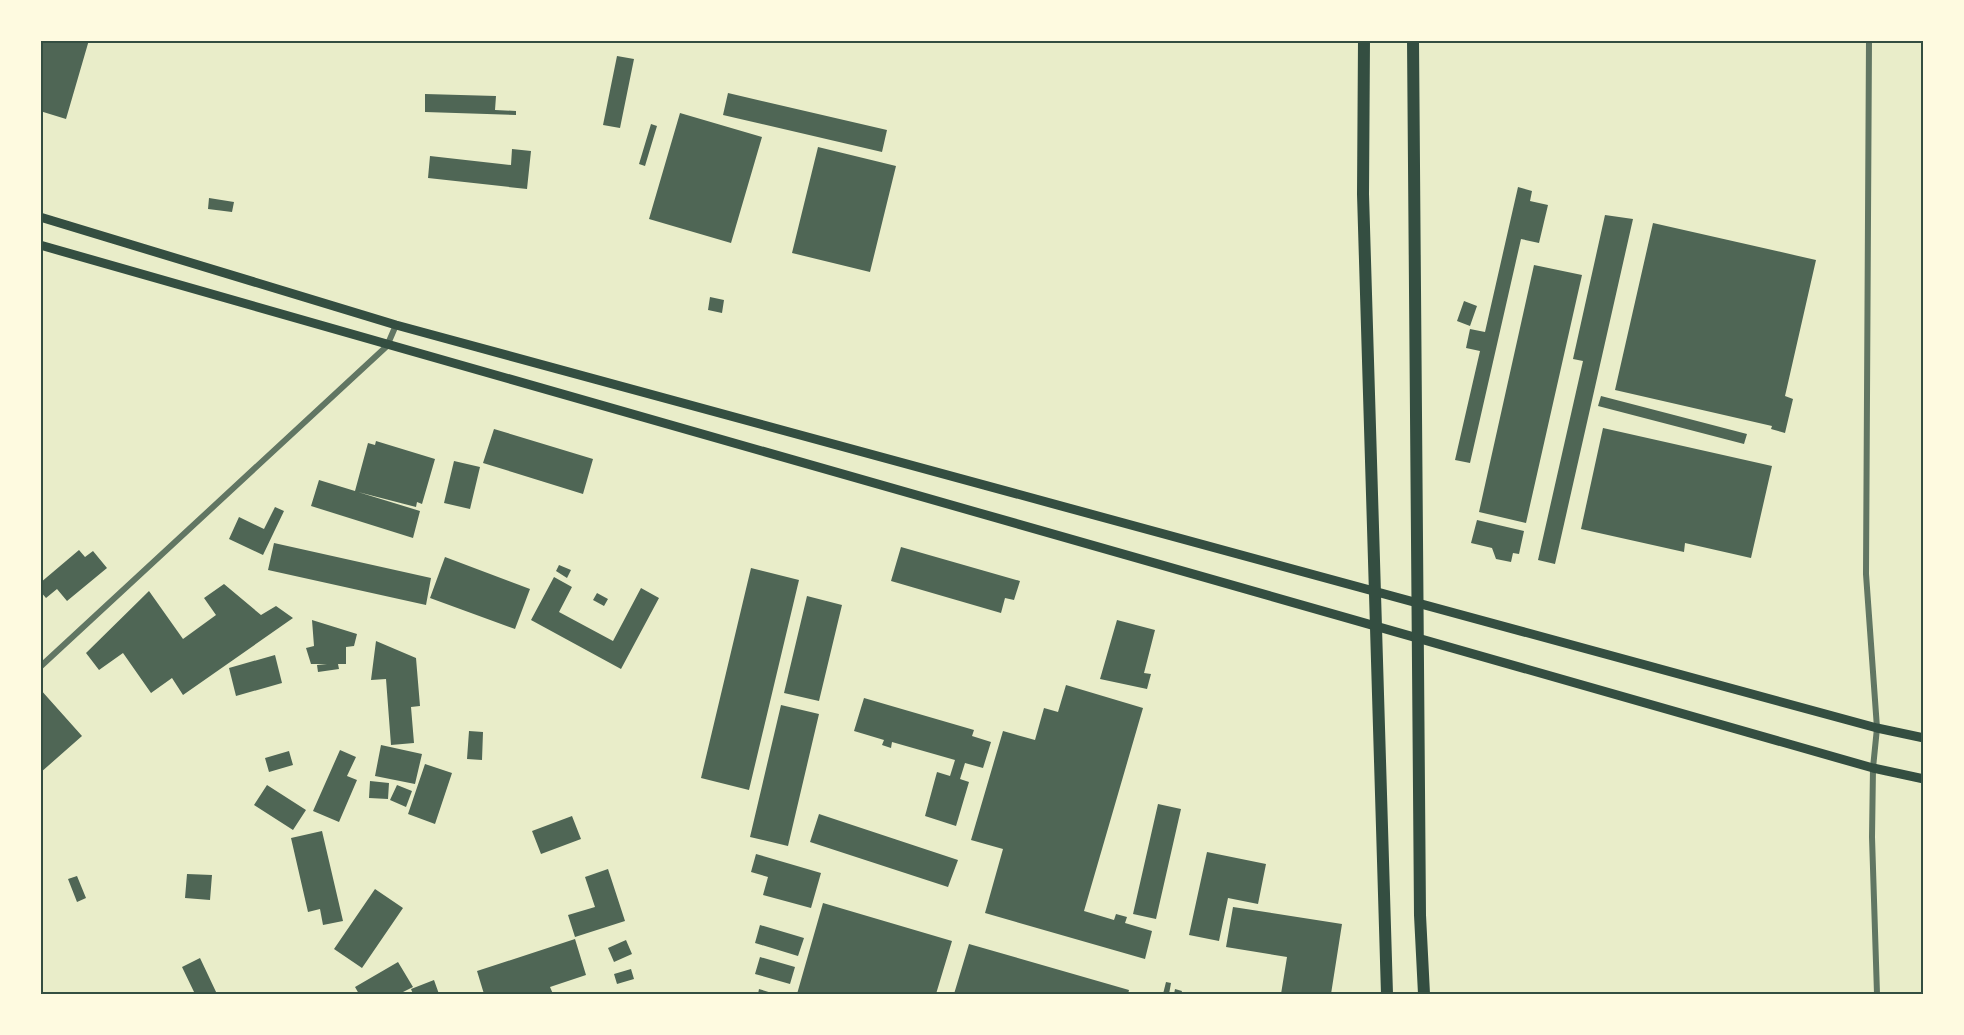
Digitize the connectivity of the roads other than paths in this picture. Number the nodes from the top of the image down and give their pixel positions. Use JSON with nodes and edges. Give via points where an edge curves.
{"nodes":[{"id":1,"x":1362,"y":40,"type":"edge"},
{"id":2,"x":1413,"y":40,"type":"edge"},
{"id":3,"x":1869,"y":40,"type":"edge"},
{"id":4,"x":40,"y":217,"type":"edge"},
{"id":5,"x":40,"y":246,"type":"edge"},
{"id":6,"x":396,"y":325,"type":"junction"},
{"id":7,"x":387,"y":346,"type":"junction"},
{"id":8,"x":40,"y":667,"type":"edge"},
{"id":9,"x":1877,"y":728,"type":"junction"},
{"id":10,"x":1923,"y":738,"type":"edge"},
{"id":11,"x":1873,"y":768,"type":"junction"},
{"id":12,"x":1923,"y":779,"type":"edge"},
{"id":13,"x":1387,"y":994,"type":"edge"},
{"id":14,"x":1424,"y":994,"type":"edge"},
{"id":15,"x":1877,"y":994,"type":"edge"}],
"edges":[{"from":1,"to":13,"type":"highway","via":[[1362,194]]},
{"from":2,"to":14,"type":"highway","via":[[1420,915]]},
{"from":3,"to":9,"type":"street","via":[[1866,574]]},
{"from":4,"to":6,"type":"main road"},
{"from":5,"to":7,"type":"main road"},
{"from":6,"to":7,"type":"street"},
{"from":6,"to":9,"type":"main road"},
{"from":7,"to":8,"type":"street"},
{"from":7,"to":11,"type":"main road"},
{"from":9,"to":10,"type":"main road"},
{"from":9,"to":11,"type":"street"},
{"from":11,"to":12,"type":"main road"},
{"from":11,"to":15,"type":"street"}]}
